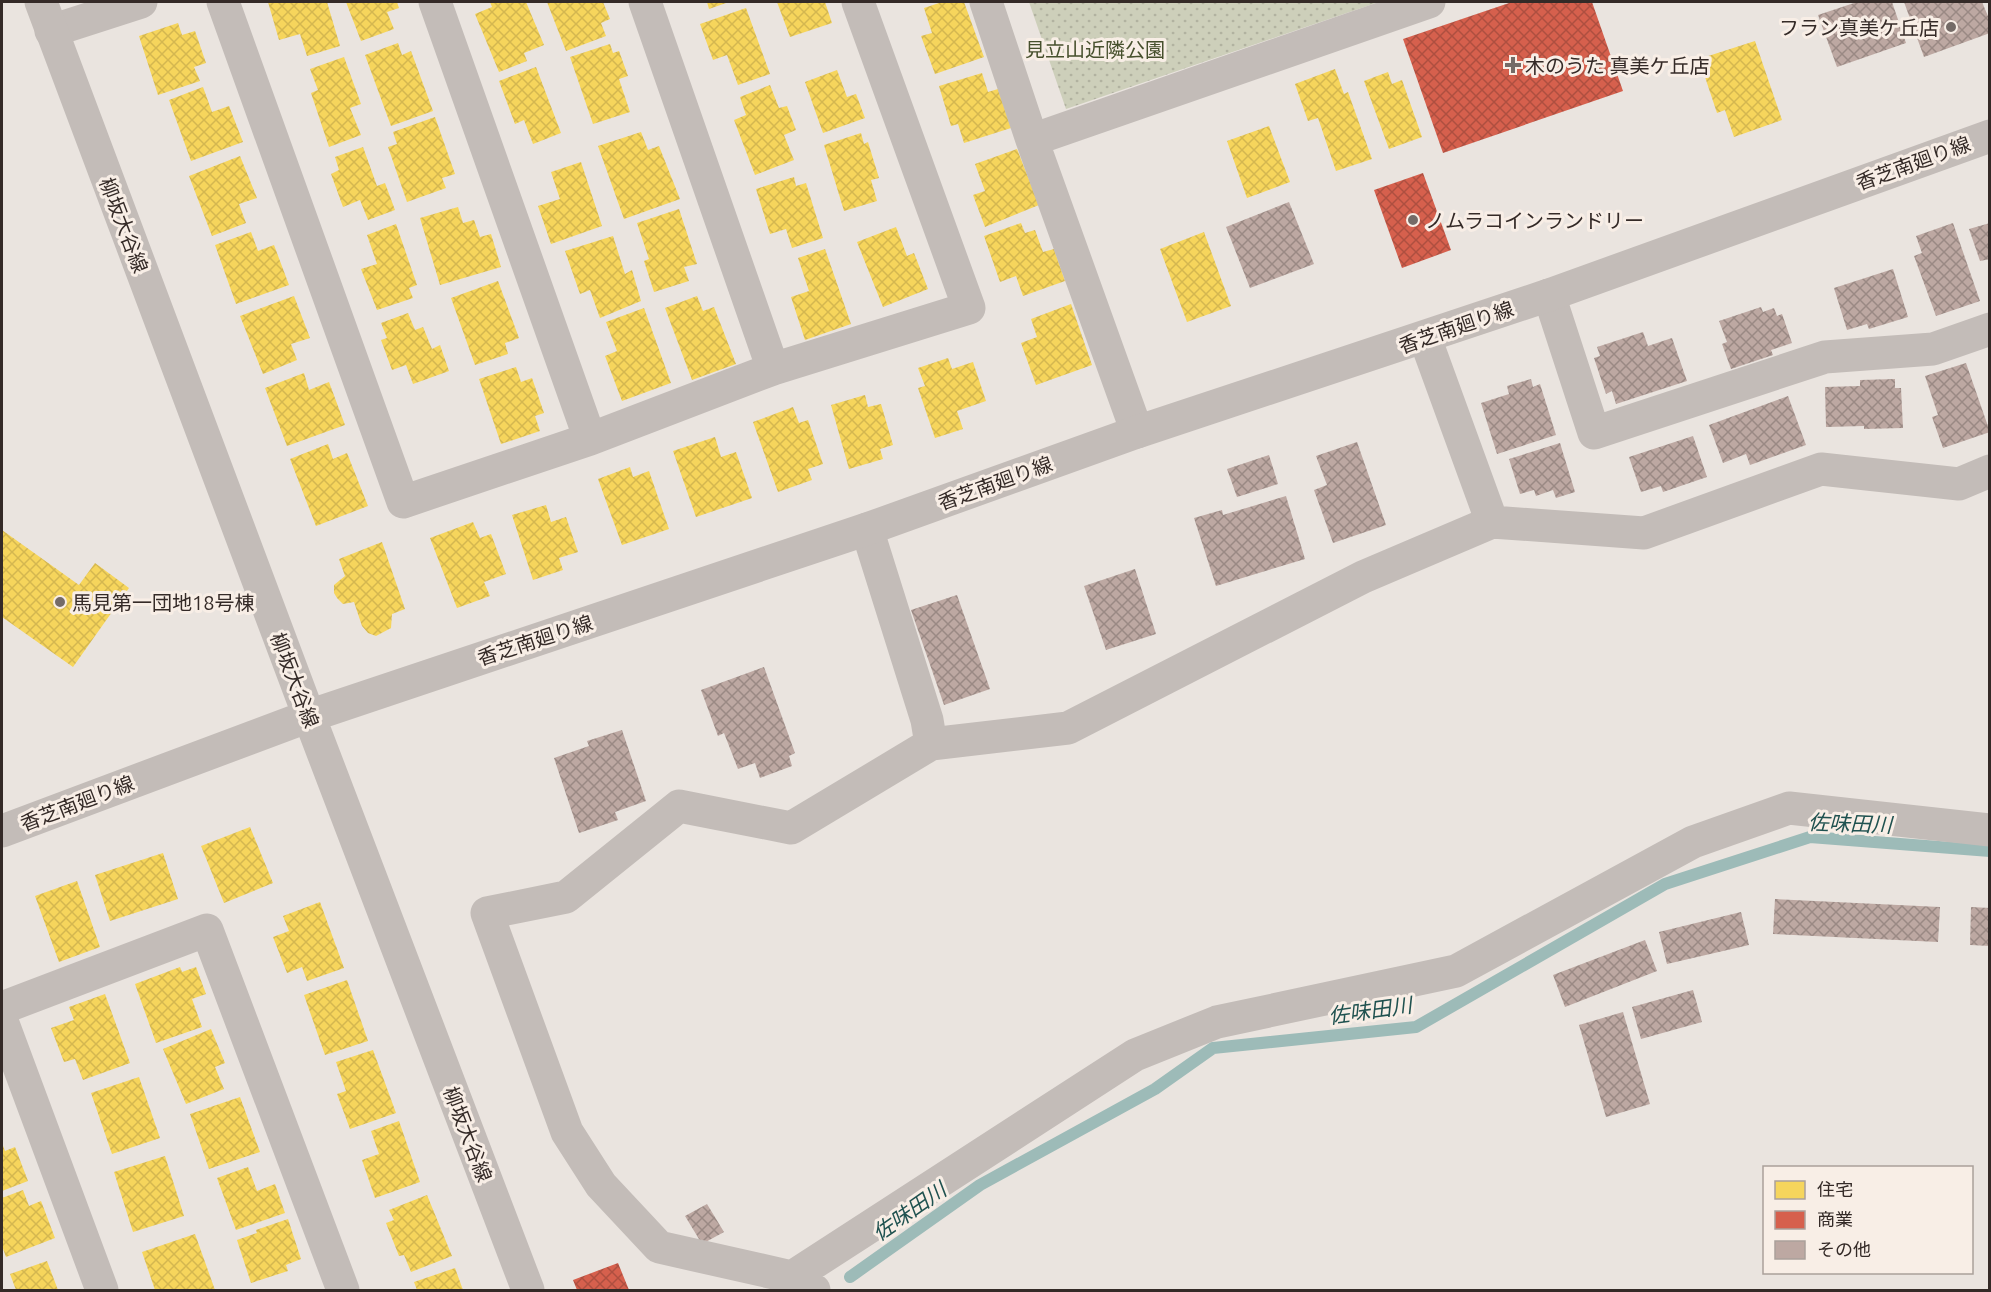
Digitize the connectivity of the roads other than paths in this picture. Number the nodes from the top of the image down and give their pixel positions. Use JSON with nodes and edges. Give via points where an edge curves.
{"nodes":[{"id":1,"x":141,"y":2,"type":"edge"},
{"id":2,"x":223,"y":2,"type":"edge"},
{"id":3,"x":435,"y":2,"type":"edge"},
{"id":4,"x":645,"y":2,"type":"edge"},
{"id":5,"x":858,"y":2,"type":"edge"},
{"id":6,"x":986,"y":2,"type":"edge"},
{"id":7,"x":1429,"y":2,"type":"edge"},
{"id":8,"x":46,"y":16,"type":"edge"},
{"id":9,"x":1989,"y":136,"type":"edge"},
{"id":10,"x":1032,"y":140,"type":"junction"},
{"id":11,"x":1549,"y":295,"type":"junction"},
{"id":12,"x":1989,"y":329,"type":"edge"},
{"id":13,"x":1425,"y":338,"type":"junction"},
{"id":14,"x":773,"y":369,"type":"junction"},
{"id":15,"x":1137,"y":432,"type":"junction"},
{"id":16,"x":590,"y":439,"type":"junction"},
{"id":17,"x":1989,"y":471,"type":"edge"},
{"id":18,"x":1492,"y":522,"type":"junction"},
{"id":19,"x":867,"y":529,"type":"junction"},
{"id":20,"x":309,"y":716,"type":"junction"},
{"id":21,"x":931,"y":744,"type":"junction"},
{"id":22,"x":1989,"y":830,"type":"edge"},
{"id":23,"x":2,"y":831,"type":"edge"},
{"id":24,"x":2,"y":1008,"type":"edge"},
{"id":25,"x":2,"y":1021,"type":"edge"},
{"id":26,"x":803,"y":1284,"type":"edge"},
{"id":27,"x":102,"y":1290,"type":"edge"},
{"id":28,"x":343,"y":1290,"type":"edge"},
{"id":29,"x":528,"y":1290,"type":"edge"}],
"edges":[{"from":1,"to":8,"type":"street"},
{"from":2,"to":16,"type":"street","via":[[403,502]]},
{"from":3,"to":16,"type":"street"},
{"from":4,"to":14,"type":"street"},
{"from":5,"to":14,"type":"street","via":[[969,308]]},
{"from":6,"to":10,"type":"street"},
{"from":7,"to":10,"type":"street"},
{"from":8,"to":20,"type":"street","name":"柳坂大谷線"},
{"from":9,"to":11,"type":"street","name":"香芝南廻り線"},
{"from":10,"to":15,"type":"street"},
{"from":11,"to":12,"type":"street","via":[[1594,433],[1825,357],[1933,349]]},
{"from":11,"to":13,"type":"street","name":"香芝南廻り線"},
{"from":13,"to":15,"type":"street","name":"香芝南廻り線"},
{"from":13,"to":18,"type":"street"},
{"from":14,"to":16,"type":"street"},
{"from":15,"to":19,"type":"street","name":"香芝南廻り線"},
{"from":17,"to":18,"type":"street","via":[[1959,484],[1821,469],[1644,533]]},
{"from":18,"to":21,"type":"street","via":[[1363,577],[1068,728]]},
{"from":19,"to":20,"type":"street","name":"香芝南廻り線"},
{"from":19,"to":21,"type":"street","via":[[927,720]]},
{"from":20,"to":23,"type":"street","name":"香芝南廻り線"},
{"from":20,"to":29,"type":"street","name":"柳坂大谷線"},
{"from":21,"to":26,"type":"street","via":[[790,828],[679,806],[566,897],[487,913],[567,1132],[602,1185],[658,1247]]},
{"from":22,"to":26,"type":"street","via":[[1789,808],[1693,842],[1456,971],[1217,1022],[1135,1055]]},
{"from":24,"to":28,"type":"street","via":[[207,930]]},
{"from":25,"to":27,"type":"street"}]}
